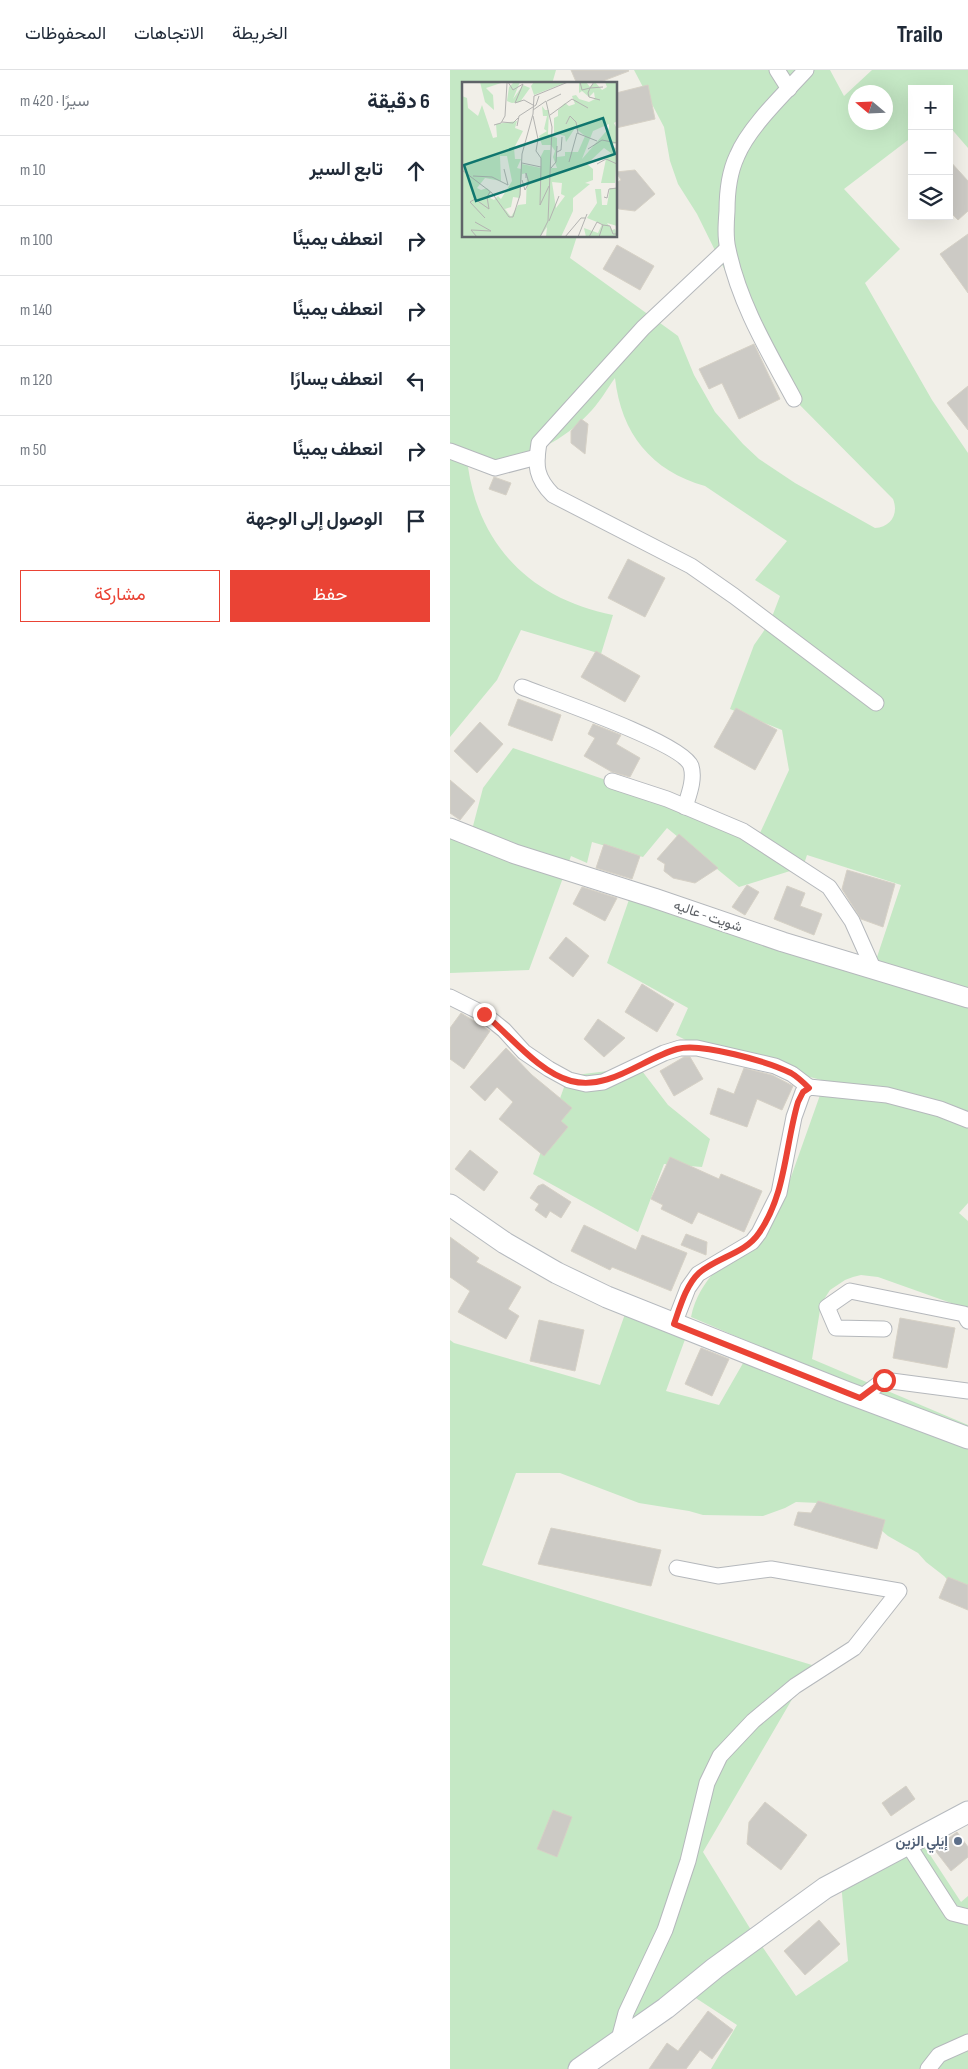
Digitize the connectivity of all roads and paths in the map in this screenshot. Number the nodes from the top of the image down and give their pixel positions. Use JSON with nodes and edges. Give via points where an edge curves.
{"nodes":[{"id":1,"x":777,"y":70,"type":"edge"},
{"id":2,"x":806,"y":70,"type":"edge"},
{"id":3,"x":789,"y":89,"type":"junction"},
{"id":4,"x":728,"y":249,"type":"junction"},
{"id":5,"x":794,"y":398,"type":"dead end"},
{"id":6,"x":450,"y":451,"type":"edge"},
{"id":7,"x":537,"y":457,"type":"junction"},
{"id":8,"x":522,"y":687,"type":"dead end"},
{"id":9,"x":876,"y":703,"type":"dead end"},
{"id":10,"x":612,"y":781,"type":"dead end"},
{"id":11,"x":685,"y":807,"type":"junction"},
{"id":12,"x":450,"y":828,"type":"edge"},
{"id":13,"x":873,"y":968,"type":"junction"},
{"id":14,"x":450,"y":997,"type":"edge"},
{"id":15,"x":968,"y":998,"type":"edge"},
{"id":16,"x":809,"y":1088,"type":"junction"},
{"id":17,"x":968,"y":1120,"type":"edge"},
{"id":18,"x":450,"y":1205,"type":"edge"},
{"id":19,"x":968,"y":1322,"type":"edge"},
{"id":20,"x":674,"y":1324,"type":"junction"},
{"id":21,"x":884,"y":1330,"type":"dead end"},
{"id":22,"x":968,"y":1391,"type":"edge"},
{"id":23,"x":860,"y":1398,"type":"junction"},
{"id":24,"x":968,"y":1438,"type":"edge"},
{"id":25,"x":677,"y":1568,"type":"dead end"},
{"id":26,"x":968,"y":1812,"type":"edge"},
{"id":27,"x":907,"y":1843,"type":"junction"},
{"id":28,"x":968,"y":1917,"type":"edge"},
{"id":29,"x":618,"y":2042,"type":"junction"},
{"id":30,"x":968,"y":2042,"type":"edge"},
{"id":31,"x":579,"y":2069,"type":"edge"},
{"id":32,"x":928,"y":2069,"type":"edge"}],
"edges":[{"from":1,"to":3,"type":"street"},
{"from":2,"to":3,"type":"street"},
{"from":3,"to":4,"type":"street","via":[[752,131],[737,155],[729,178]]},
{"from":4,"to":5,"type":"street","via":[[754,326]]},
{"from":4,"to":7,"type":"street","via":[[642,328],[539,443]]},
{"from":6,"to":7,"type":"street","via":[[495,468]]},
{"from":7,"to":9,"type":"street","via":[[542,484],[553,495],[690,566]]},
{"from":8,"to":11,"type":"street","via":[[634,730],[675,750],[690,764],[692,778]]},
{"from":10,"to":11,"type":"street"},
{"from":11,"to":13,"type":"street","via":[[743,831],[829,887],[852,921]]},
{"from":12,"to":13,"type":"street","name":"شويت - عاليه","via":[[516,854],[783,942]]},
{"from":13,"to":15,"type":"street","name":"شويت - عاليه"},
{"from":14,"to":16,"type":"street","via":[[484,1014],[524,1052],[569,1080],[586,1084],[602,1082],[664,1053],[680,1048],[697,1048],[775,1066],[792,1074]]},
{"from":16,"to":17,"type":"street","via":[[887,1096],[940,1109]]},
{"from":16,"to":20,"type":"street","via":[[803,1092],[794,1117],[779,1193],[759,1233],[744,1248],[698,1274],[688,1288]]},
{"from":18,"to":20,"type":"main road","via":[[557,1274]]},
{"from":19,"to":21,"type":"street","via":[[964,1314],[850,1291],[828,1307],[836,1328]]},
{"from":20,"to":23,"type":"main road"},
{"from":22,"to":23,"type":"street","via":[[884,1380]]},
{"from":23,"to":24,"type":"main road"},
{"from":25,"to":29,"type":"street","via":[[718,1576],[771,1569],[900,1590],[854,1648],[795,1686],[753,1721],[720,1756],[707,1783],[688,1861],[665,1930],[626,2014]]},
{"from":26,"to":27,"type":"main road"},
{"from":27,"to":28,"type":"street","via":[[952,1913]]},
{"from":27,"to":29,"type":"main road","via":[[825,1888]]},
{"from":29,"to":31,"type":"main road"},
{"from":30,"to":32,"type":"street","via":[[939,2055]]}]}
